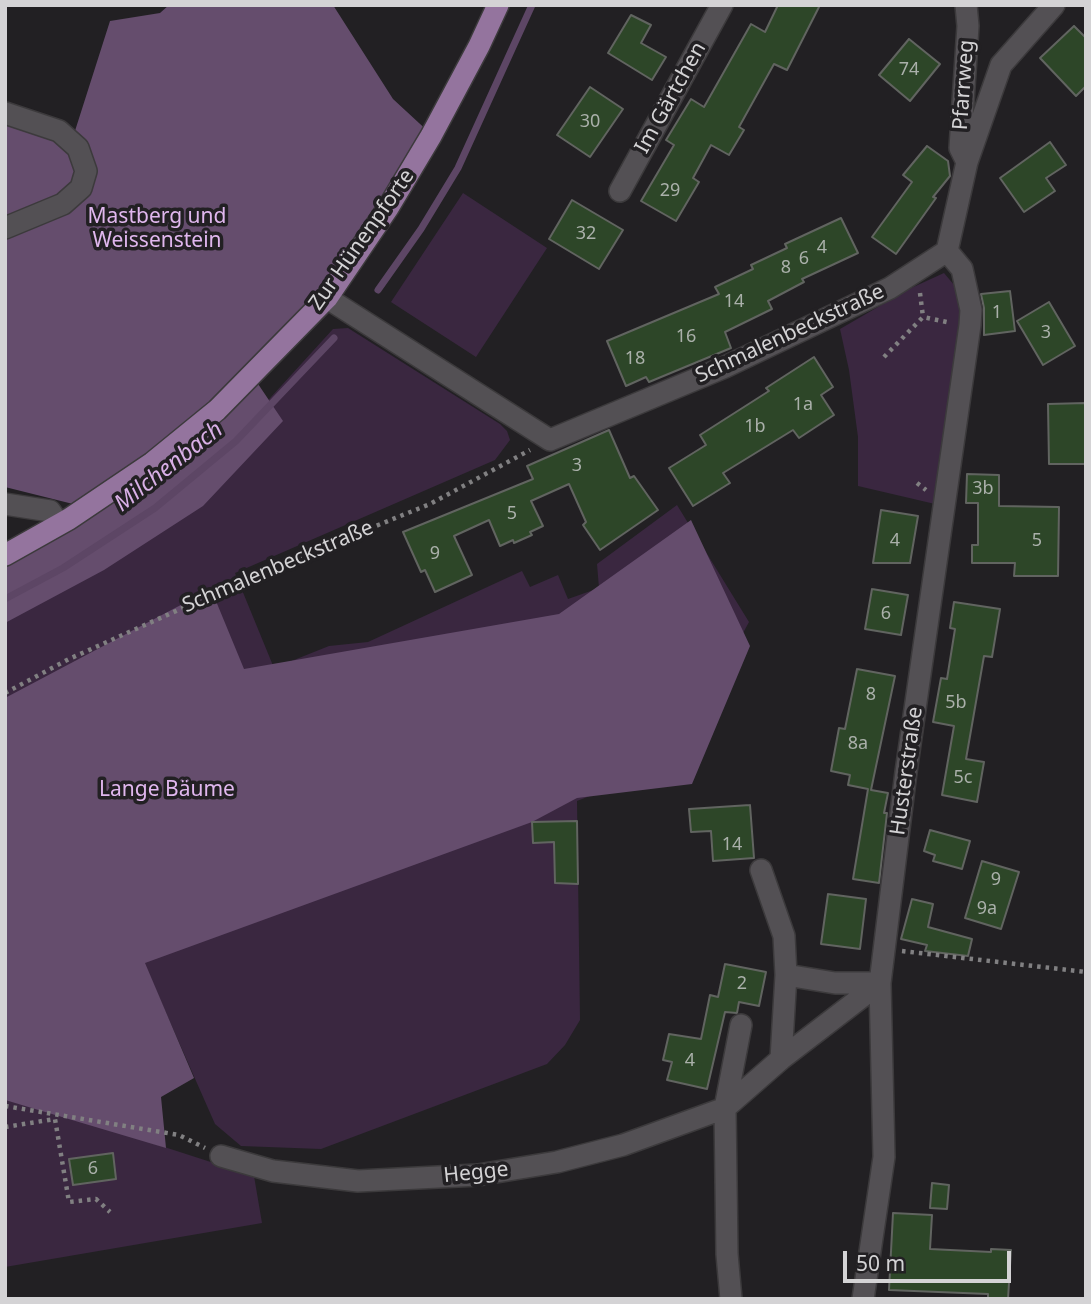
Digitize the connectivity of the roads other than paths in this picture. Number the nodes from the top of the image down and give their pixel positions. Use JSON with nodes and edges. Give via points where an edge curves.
{"nodes":[{"id":1,"x":498,"y":5,"type":"edge"},
{"id":2,"x":722,"y":5,"type":"edge"},
{"id":3,"x":966,"y":5,"type":"edge"},
{"id":4,"x":1054,"y":5,"type":"edge"},
{"id":5,"x":5,"y":113,"type":"edge"},
{"id":6,"x":967,"y":162,"type":"junction"},
{"id":7,"x":620,"y":191,"type":"dead end"},
{"id":8,"x":5,"y":228,"type":"edge"},
{"id":9,"x":947,"y":251,"type":"junction"},
{"id":10,"x":327,"y":298,"type":"junction"},
{"id":11,"x":5,"y":504,"type":"edge"},
{"id":12,"x":55,"y":518,"type":"junction"},
{"id":13,"x":5,"y":555,"type":"edge"},
{"id":14,"x":761,"y":870,"type":"dead end"},
{"id":15,"x":786,"y":975,"type":"junction"},
{"id":16,"x":880,"y":983,"type":"junction"},
{"id":17,"x":741,"y":1025,"type":"dead end"},
{"id":18,"x":781,"y":1059,"type":"junction"},
{"id":19,"x":725,"y":1108,"type":"junction"},
{"id":20,"x":221,"y":1156,"type":"road end"},
{"id":21,"x":731,"y":1299,"type":"edge"},
{"id":22,"x":863,"y":1299,"type":"edge"}],
"edges":[{"from":1,"to":10,"type":"main road","name":"Zur Hünenpforte","via":[[431,136]]},
{"from":2,"to":7,"type":"street","name":"Im Gärtchen"},
{"from":3,"to":6,"type":"street","name":"Pfarrweg","via":[[960,148]]},
{"from":4,"to":6,"type":"street","via":[[1001,65]]},
{"from":5,"to":8,"type":"street","via":[[59,131],[78,148],[86,171],[81,188],[63,204]]},
{"from":6,"to":9,"type":"street"},
{"from":9,"to":10,"type":"street","name":"Schmalenbeckstraße","via":[[890,288],[724,367],[582,419],[550,440]]},
{"from":9,"to":16,"type":"street","name":"Husterstraße","via":[[962,268],[970,325]]},
{"from":10,"to":12,"type":"main road","name":"Zur Hünenpforte","via":[[217,410],[152,463]]},
{"from":11,"to":12,"type":"street"},
{"from":12,"to":13,"type":"main road","name":"Zur Hünenpforte"},
{"from":14,"to":15,"type":"street","via":[[784,936]]},
{"from":15,"to":16,"type":"street","via":[[835,983]]},
{"from":15,"to":18,"type":"street"},
{"from":16,"to":18,"type":"street","name":"Hegge"},
{"from":16,"to":22,"type":"street","name":"Husterstraße","via":[[884,1157]]},
{"from":17,"to":19,"type":"street"},
{"from":18,"to":19,"type":"street","name":"Hegge"},
{"from":19,"to":20,"type":"street","name":"Hegge","via":[[623,1145],[478,1175],[358,1181],[274,1171]]},
{"from":19,"to":21,"type":"street"}]}
